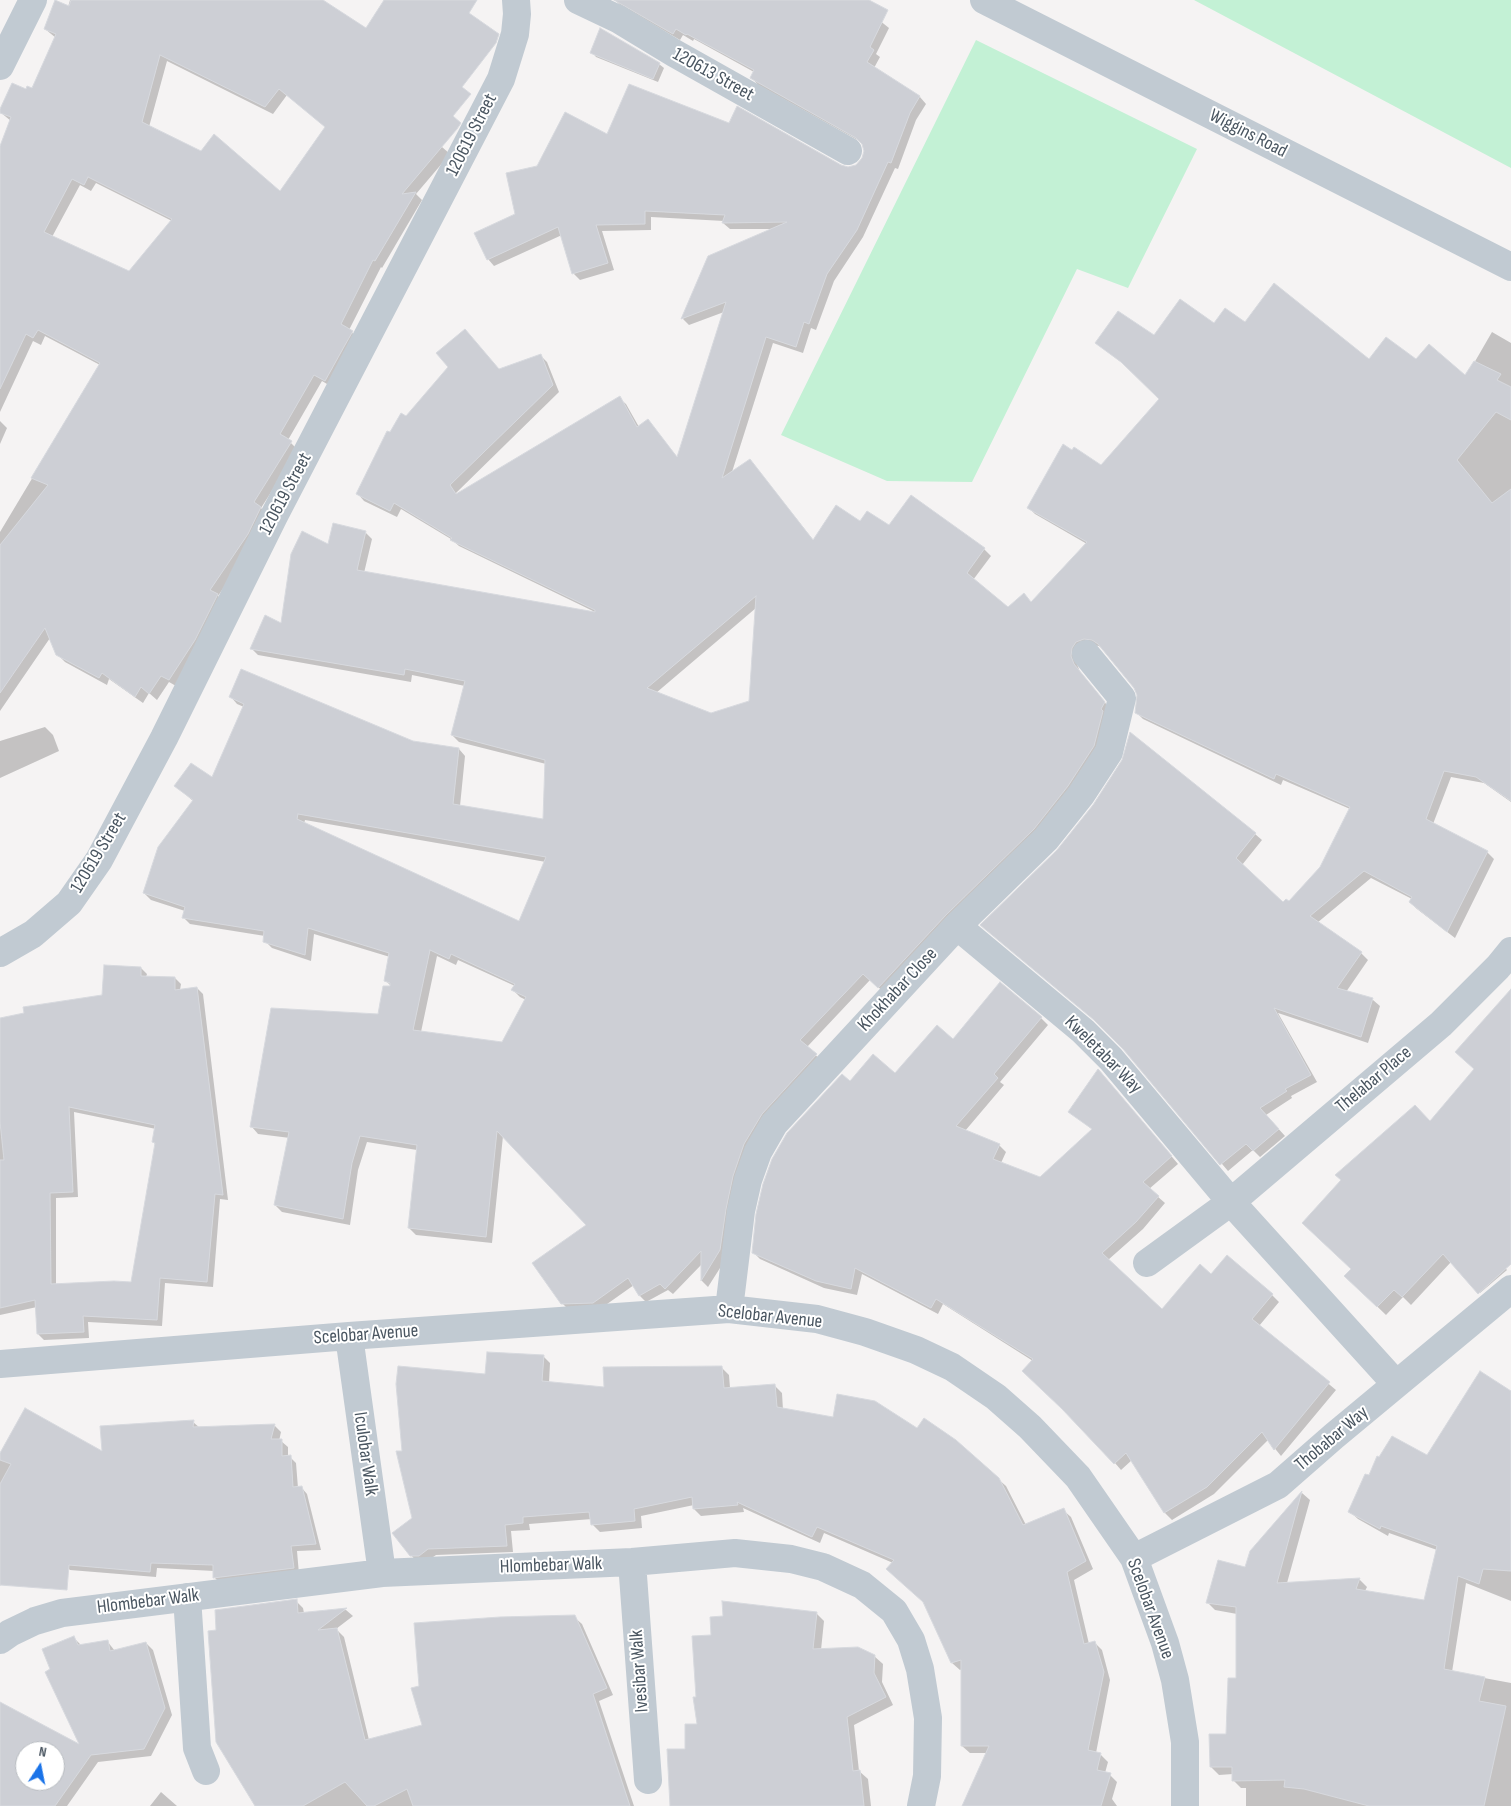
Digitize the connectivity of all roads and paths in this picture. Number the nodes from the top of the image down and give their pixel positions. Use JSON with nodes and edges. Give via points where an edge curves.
{"nodes":[{"id":1,"x":33,"y":0,"type":"edge"},
{"id":2,"x":516,"y":0,"type":"edge"},
{"id":3,"x":578,"y":0,"type":"edge"},
{"id":4,"x":984,"y":0,"type":"edge"},
{"id":5,"x":0,"y":66,"type":"edge"},
{"id":6,"x":848,"y":150,"type":"dead end"},
{"id":7,"x":1511,"y":267,"type":"edge"},
{"id":8,"x":1086,"y":654,"type":"dead end"},
{"id":9,"x":957,"y":926,"type":"junction"},
{"id":10,"x":1511,"y":951,"type":"edge"},
{"id":11,"x":0,"y":953,"type":"edge"},
{"id":12,"x":1231,"y":1202,"type":"junction"},
{"id":13,"x":1147,"y":1263,"type":"dead end"},
{"id":14,"x":1511,"y":1289,"type":"edge"},
{"id":15,"x":729,"y":1309,"type":"junction"},
{"id":16,"x":349,"y":1336,"type":"junction"},
{"id":17,"x":0,"y":1364,"type":"edge"},
{"id":18,"x":1396,"y":1384,"type":"junction"},
{"id":19,"x":1134,"y":1558,"type":"junction"},
{"id":20,"x":632,"y":1562,"type":"junction"},
{"id":21,"x":382,"y":1573,"type":"junction"},
{"id":22,"x":187,"y":1596,"type":"junction"},
{"id":23,"x":0,"y":1640,"type":"edge"},
{"id":24,"x":206,"y":1771,"type":"dead end"},
{"id":25,"x":648,"y":1780,"type":"dead end"},
{"id":26,"x":921,"y":1806,"type":"edge"},
{"id":27,"x":1185,"y":1806,"type":"edge"}],
"edges":[{"from":1,"to":5,"type":"street"},
{"from":2,"to":11,"type":"street","name":"120619 Street","via":[[515,34],[501,78],[99,860],[69,903],[33,934]]},
{"from":3,"to":6,"type":"street","name":"120613 Street","via":[[618,19]]},
{"from":4,"to":7,"type":"street","name":"Wiggins Road"},
{"from":8,"to":9,"type":"street","name":"Khokhabar Close","via":[[1122,698],[1109,752],[1081,795],[1046,839]]},
{"from":9,"to":12,"type":"street","name":"Kweletabar Way","via":[[1111,1059]]},
{"from":9,"to":15,"type":"street","name":"Khokhabar Close","via":[[774,1124],[758,1152],[746,1188]]},
{"from":10,"to":12,"type":"street","name":"Thelabar Place","via":[[1441,1024]]},
{"from":12,"to":13,"type":"street","name":"Thelabar Place"},
{"from":12,"to":18,"type":"street"},
{"from":14,"to":18,"type":"street","name":"Thobabar Way"},
{"from":15,"to":16,"type":"street","name":"Scelobar Avenue"},
{"from":15,"to":19,"type":"street","name":"Scelobar Avenue","via":[[816,1319],[865,1332],[952,1367],[996,1397],[1078,1477]]},
{"from":16,"to":17,"type":"street","name":"Scelobar Avenue"},
{"from":16,"to":21,"type":"street","name":"Iculobar Walk"},
{"from":18,"to":19,"type":"street","name":"Thobabar Way","via":[[1278,1485]]},
{"from":19,"to":27,"type":"street","name":"Scelobar Avenue","via":[[1175,1680],[1185,1742]]},
{"from":20,"to":21,"type":"street","name":"Hlombebar Walk"},
{"from":20,"to":25,"type":"street","name":"Ivesibar Walk"},
{"from":20,"to":26,"type":"street","name":"Hlombebar Walk","via":[[735,1553],[791,1559],[823,1567],[862,1585],[894,1611],[911,1640],[920,1669],[928,1718],[927,1776]]},
{"from":21,"to":22,"type":"street","name":"Hlombebar Walk"},
{"from":22,"to":23,"type":"street","name":"Hlombebar Walk","via":[[62,1613],[35,1621]]},
{"from":22,"to":24,"type":"street","via":[[197,1748]]}]}
